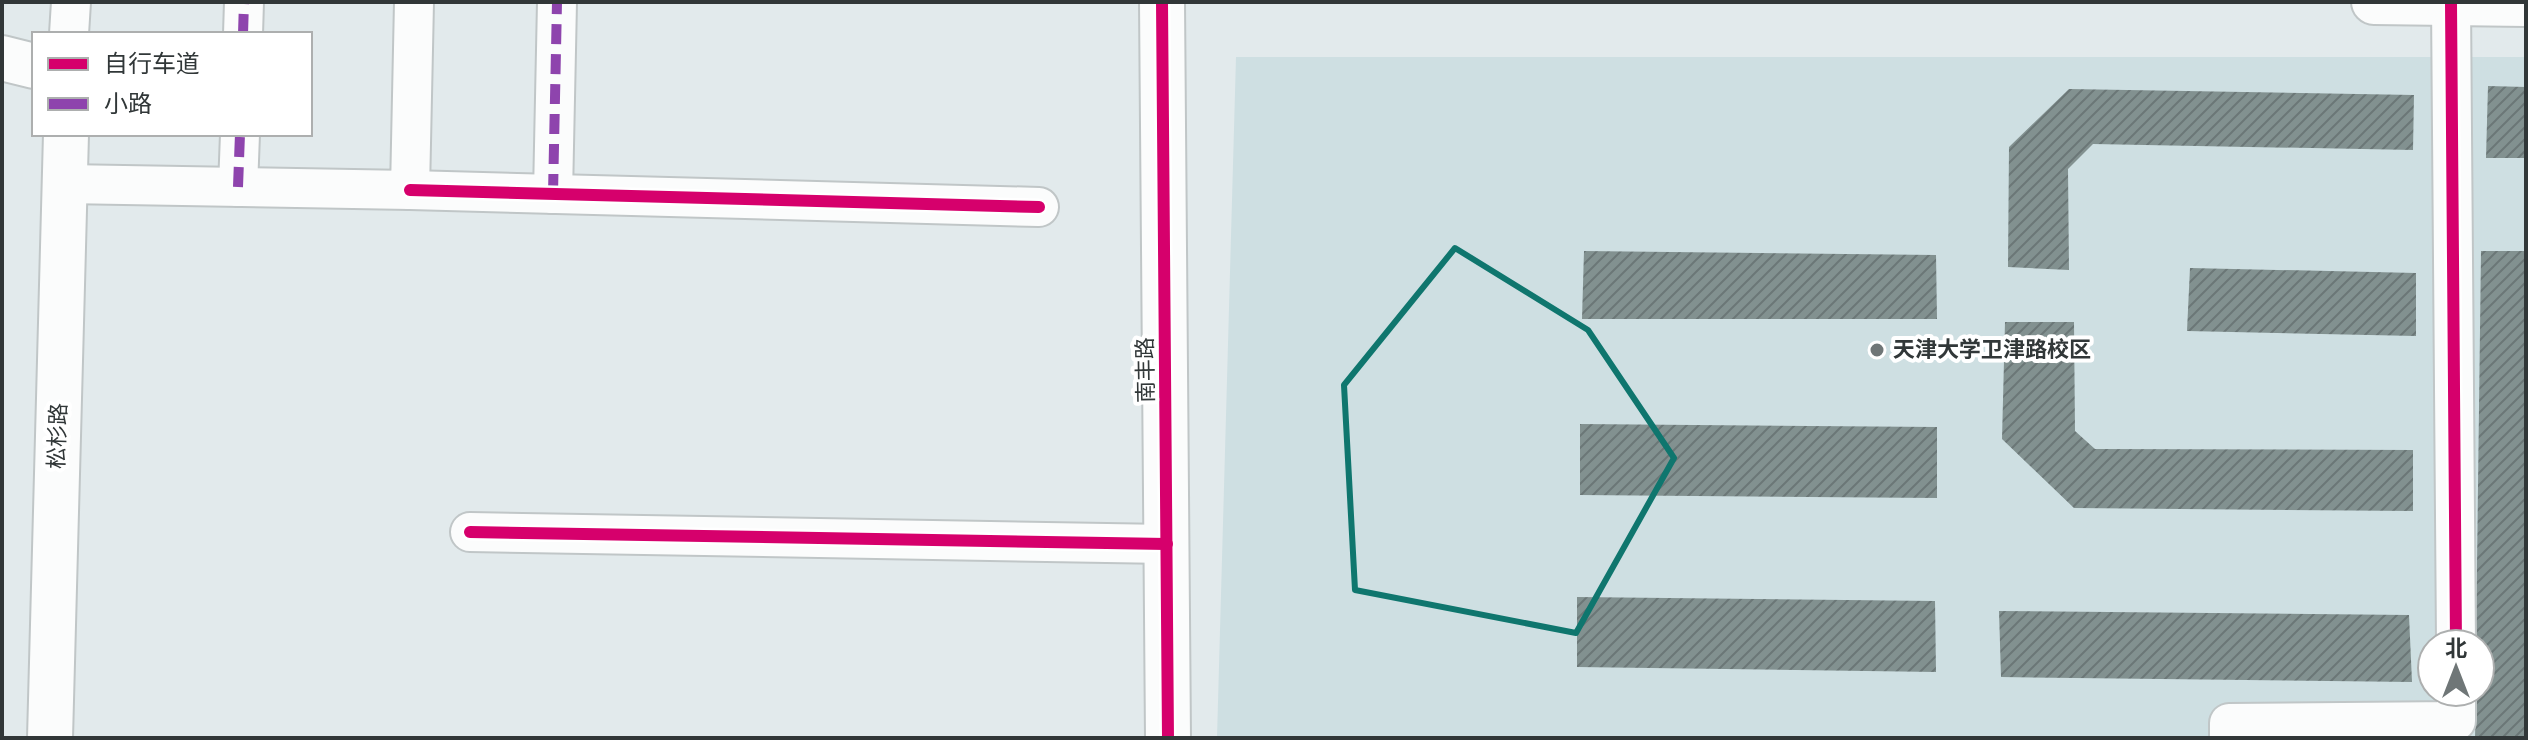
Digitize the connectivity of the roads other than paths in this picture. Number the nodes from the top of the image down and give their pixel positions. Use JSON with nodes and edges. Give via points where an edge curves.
{"nodes":[{"id":1,"x":71,"y":2,"type":"edge"},
{"id":2,"x":244,"y":2,"type":"edge"},
{"id":3,"x":414,"y":2,"type":"edge"},
{"id":4,"x":557,"y":2,"type":"edge"},
{"id":5,"x":1145,"y":2,"type":"edge"},
{"id":6,"x":1162,"y":2,"type":"edge"},
{"id":7,"x":2374,"y":2,"type":"edge"},
{"id":8,"x":2451,"y":3,"type":"edge"},
{"id":9,"x":2526,"y":4,"type":"edge"},
{"id":10,"x":69,"y":32,"type":"edge"},
{"id":11,"x":243,"y":32,"type":"edge"},
{"id":12,"x":2,"y":58,"type":"edge"},
{"id":13,"x":32,"y":66,"type":"edge"},
{"id":14,"x":66,"y":136,"type":"edge"},
{"id":15,"x":240,"y":136,"type":"edge"},
{"id":16,"x":65,"y":184,"type":"junction"},
{"id":17,"x":238,"y":187,"type":"junction"},
{"id":18,"x":410,"y":190,"type":"junction"},
{"id":19,"x":553,"y":194,"type":"junction"},
{"id":20,"x":1039,"y":207,"type":"dead end"},
{"id":21,"x":470,"y":532,"type":"dead end"},
{"id":22,"x":1156,"y":543,"type":"junction"},
{"id":23,"x":2456,"y":628,"type":"edge"},
{"id":24,"x":2456,"y":708,"type":"edge"},
{"id":25,"x":50,"y":738,"type":"edge"},
{"id":26,"x":1147,"y":738,"type":"edge"},
{"id":27,"x":1168,"y":738,"type":"edge"},
{"id":28,"x":2229,"y":738,"type":"edge"}],
"edges":[{"from":1,"to":10,"type":"street"},
{"from":2,"to":11,"type":"street"},
{"from":3,"to":18,"type":"street"},
{"from":4,"to":19,"type":"street"},
{"from":5,"to":22,"type":"street","name":"南丰路"},
{"from":6,"to":22,"type":"street","name":"南丰路"},
{"from":7,"to":8,"type":"street"},
{"from":8,"to":9,"type":"street"},
{"from":8,"to":23,"type":"street"},
{"from":12,"to":13,"type":"street"},
{"from":14,"to":16,"type":"street","name":"松杉路"},
{"from":15,"to":17,"type":"street"},
{"from":16,"to":17,"type":"street"},
{"from":16,"to":25,"type":"street","name":"松杉路"},
{"from":17,"to":18,"type":"street"},
{"from":18,"to":19,"type":"street"},
{"from":19,"to":20,"type":"street"},
{"from":21,"to":22,"type":"street"},
{"from":22,"to":26,"type":"street","name":"南丰路"},
{"from":22,"to":27,"type":"street","name":"南丰路"},
{"from":24,"to":28,"type":"street","via":[[2456,721],[2229,723]]}]}
